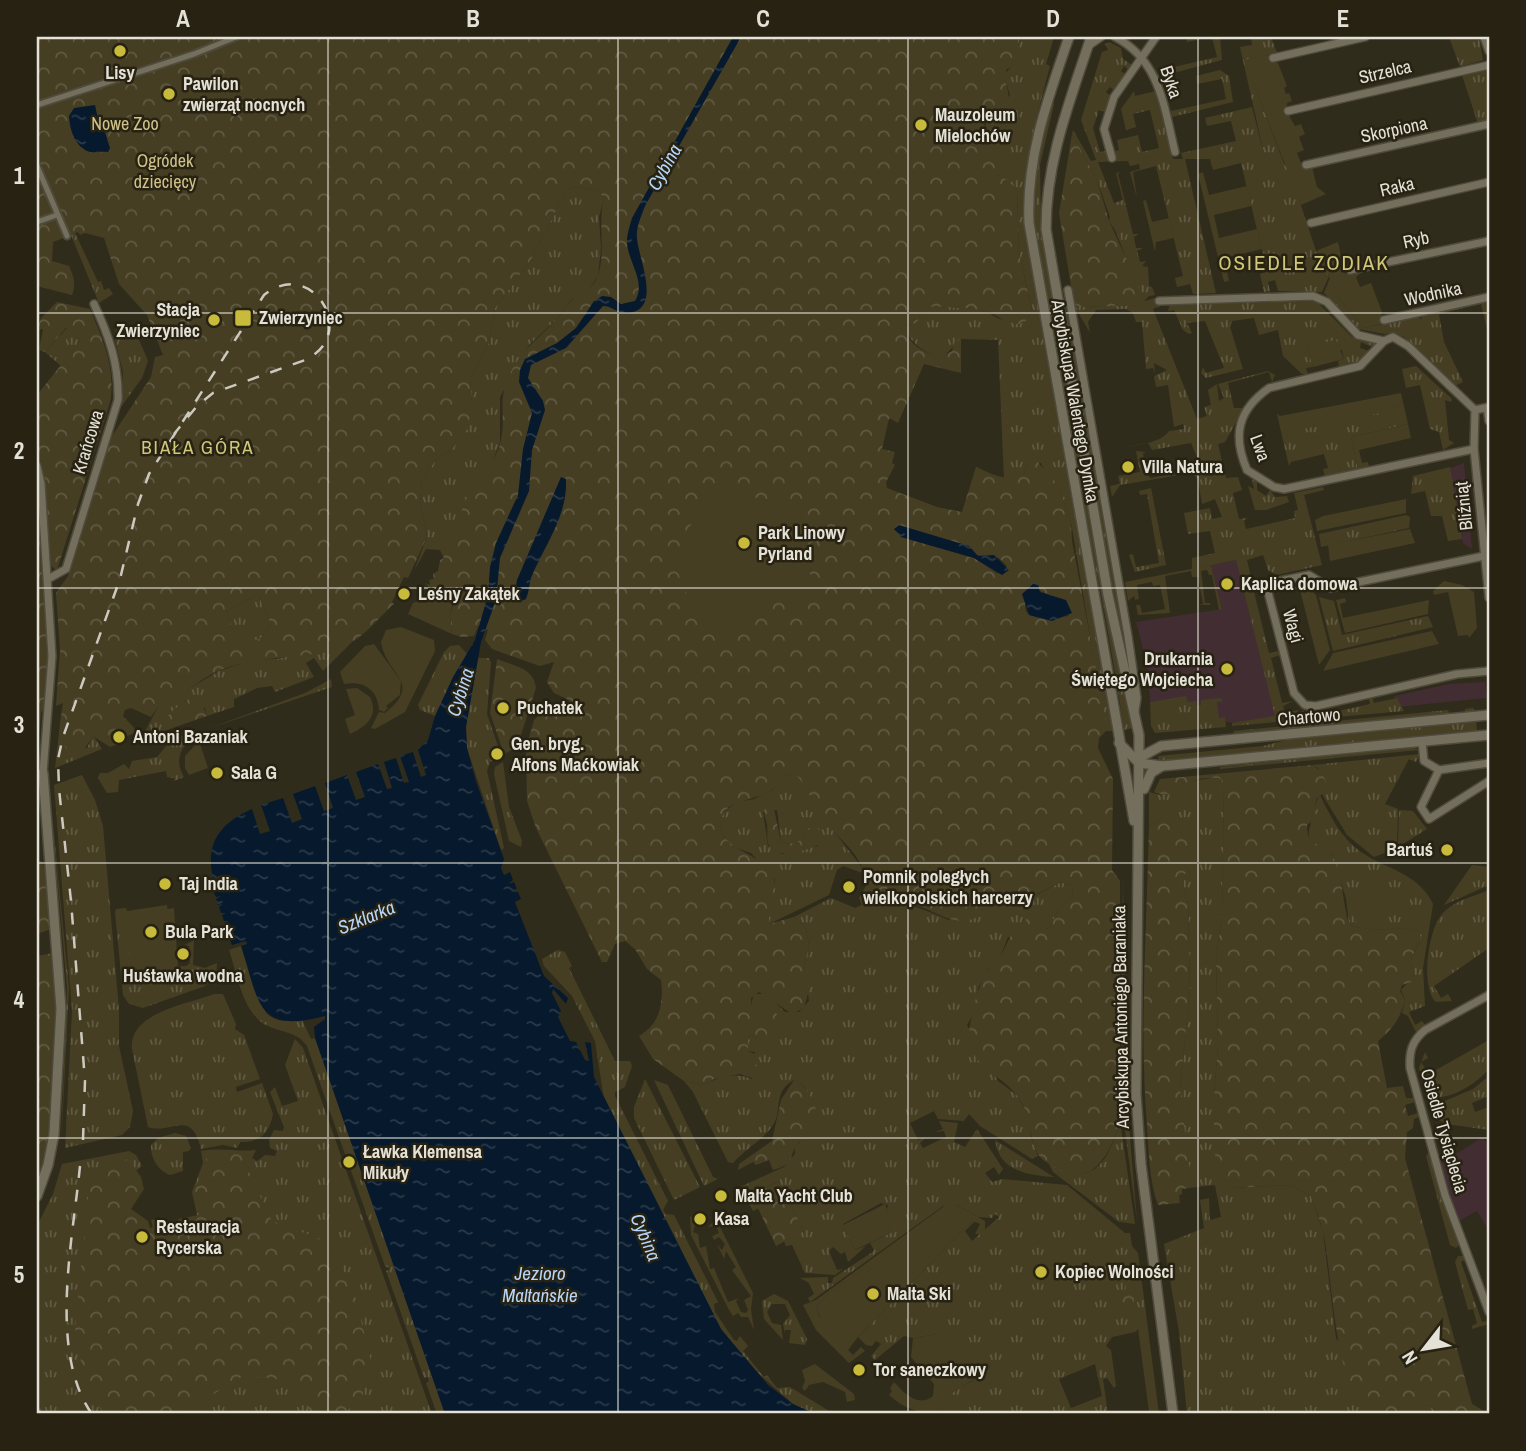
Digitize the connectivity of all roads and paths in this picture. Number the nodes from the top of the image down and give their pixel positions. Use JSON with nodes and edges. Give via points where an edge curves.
{"nodes":[{"id":1,"x":236,"y":37,"type":"edge"},
{"id":2,"x":1069,"y":37,"type":"edge"},
{"id":3,"x":1101,"y":37,"type":"edge"},
{"id":4,"x":1115,"y":37,"type":"edge"},
{"id":5,"x":1156,"y":37,"type":"edge"},
{"id":6,"x":1365,"y":37,"type":"edge"},
{"id":7,"x":1484,"y":37,"type":"edge"},
{"id":8,"x":1088,"y":40,"type":"edge"},
{"id":9,"x":1489,"y":51,"type":"edge"},
{"id":10,"x":1143,"y":56,"type":"junction"},
{"id":11,"x":1273,"y":58,"type":"dead end"},
{"id":12,"x":1489,"y":65,"type":"edge"},
{"id":13,"x":37,"y":105,"type":"edge"},
{"id":14,"x":1288,"y":111,"type":"dead end"},
{"id":15,"x":1489,"y":124,"type":"edge"},
{"id":16,"x":1175,"y":152,"type":"dead end"},
{"id":17,"x":1112,"y":158,"type":"dead end"},
{"id":18,"x":1306,"y":165,"type":"dead end"},
{"id":19,"x":37,"y":166,"type":"edge"},
{"id":20,"x":1489,"y":182,"type":"edge"},
{"id":21,"x":57,"y":215,"type":"junction"},
{"id":22,"x":37,"y":222,"type":"edge"},
{"id":23,"x":1311,"y":223,"type":"dead end"},
{"id":24,"x":67,"y":236,"type":"dead end"},
{"id":25,"x":1489,"y":241,"type":"edge"},
{"id":26,"x":1350,"y":270,"type":"dead end"},
{"id":27,"x":1068,"y":290,"type":"dead end"},
{"id":28,"x":1489,"y":298,"type":"edge"},
{"id":29,"x":1159,"y":301,"type":"dead end"},
{"id":30,"x":1056,"y":303,"type":"junction"},
{"id":31,"x":94,"y":304,"type":"dead end"},
{"id":32,"x":1070,"y":311,"type":"junction"},
{"id":33,"x":1384,"y":320,"type":"dead end"},
{"id":34,"x":1385,"y":340,"type":"junction"},
{"id":35,"x":1488,"y":407,"type":"edge"},
{"id":36,"x":1475,"y":410,"type":"junction"},
{"id":37,"x":1489,"y":421,"type":"edge"},
{"id":38,"x":1475,"y":449,"type":"junction"},
{"id":39,"x":37,"y":466,"type":"edge"},
{"id":40,"x":1487,"y":555,"type":"edge"},
{"id":41,"x":48,"y":579,"type":"junction"},
{"id":42,"x":1489,"y":598,"type":"edge"},
{"id":43,"x":1489,"y":671,"type":"edge"},
{"id":44,"x":1135,"y":711,"type":"junction"},
{"id":45,"x":1489,"y":715,"type":"edge"},
{"id":46,"x":1489,"y":735,"type":"edge"},
{"id":47,"x":1139,"y":736,"type":"junction"},
{"id":48,"x":1422,"y":741,"type":"junction"},
{"id":49,"x":1119,"y":742,"type":"junction"},
{"id":50,"x":1161,"y":746,"type":"junction"},
{"id":51,"x":1138,"y":760,"type":"junction"},
{"id":52,"x":1489,"y":763,"type":"edge"},
{"id":53,"x":1162,"y":766,"type":"junction"},
{"id":54,"x":1439,"y":770,"type":"junction"},
{"id":55,"x":43,"y":773,"type":"joint"},
{"id":56,"x":1125,"y":773,"type":"junction"},
{"id":57,"x":1489,"y":781,"type":"edge"},
{"id":58,"x":1140,"y":797,"type":"junction"},
{"id":59,"x":1136,"y":828,"type":"junction"},
{"id":60,"x":1489,"y":995,"type":"edge"},
{"id":61,"x":37,"y":1196,"type":"edge"},
{"id":62,"x":1489,"y":1312,"type":"edge"},
{"id":63,"x":1173,"y":1414,"type":"edge"}],
"edges":[{"from":1,"to":13,"type":"street"},
{"from":2,"to":49,"type":"street","name":"Arcybiskupa Walentego Dymka","via":[[1035,143],[1028,187],[1029,223]]},
{"from":3,"to":8,"type":"street"},
{"from":4,"to":10,"type":"street","name":"Byka"},
{"from":5,"to":10,"type":"street"},
{"from":6,"to":11,"type":"street"},
{"from":7,"to":9,"type":"street"},
{"from":8,"to":30,"type":"street","name":"Arcybiskupa Walentego Dymka","via":[[1046,190],[1045,229]]},
{"from":10,"to":16,"type":"street","name":"Byka","via":[[1157,81]]},
{"from":10,"to":17,"type":"street","via":[[1114,97],[1104,129]]},
{"from":12,"to":14,"type":"street","name":"Strzelca"},
{"from":15,"to":18,"type":"street","name":"Skorpiona"},
{"from":19,"to":21,"type":"street"},
{"from":20,"to":23,"type":"street","name":"Raka"},
{"from":21,"to":22,"type":"street"},
{"from":21,"to":24,"type":"street"},
{"from":25,"to":26,"type":"street","name":"Ryb"},
{"from":27,"to":32,"type":"street"},
{"from":28,"to":33,"type":"street","name":"Wodnika"},
{"from":29,"to":34,"type":"street","via":[[1313,296],[1327,302],[1358,335]]},
{"from":30,"to":32,"type":"street"},
{"from":30,"to":44,"type":"street","name":"Arcybiskupa Walentego Dymka","via":[[1108,596]]},
{"from":31,"to":41,"type":"street","name":"Krańcowa","via":[[114,351],[118,400],[66,569]]},
{"from":32,"to":44,"type":"street","via":[[1128,636]]},
{"from":34,"to":36,"type":"street","via":[[1393,337],[1408,346]]},
{"from":34,"to":38,"type":"street","name":"Lwa","via":[[1360,366],[1269,388],[1258,396],[1238,426],[1247,470],[1284,489]]},
{"from":35,"to":36,"type":"street"},
{"from":35,"to":37,"type":"street"},
{"from":36,"to":38,"type":"street","name":"Bliźniąt"},
{"from":38,"to":40,"type":"street","name":"Bliźniąt"},
{"from":39,"to":41,"type":"street"},
{"from":40,"to":42,"type":"street","name":"Bliźniąt"},
{"from":40,"to":43,"type":"street","name":"Wagi","via":[[1330,588],[1309,575],[1275,582],[1268,592],[1294,693],[1305,705]]},
{"from":41,"to":55,"type":"street","via":[[52,665]]},
{"from":44,"to":47,"type":"street","name":"Arcybiskupa Walentego Dymka"},
{"from":45,"to":50,"type":"street","name":"Chartowo"},
{"from":46,"to":48,"type":"street","name":"Chartowo"},
{"from":47,"to":50,"type":"street"},
{"from":47,"to":51,"type":"street","name":"Arcybiskupa Walentego Dymka"},
{"from":48,"to":53,"type":"street","name":"Chartowo"},
{"from":48,"to":54,"type":"street","via":[[1424,761]]},
{"from":49,"to":51,"type":"street"},
{"from":49,"to":56,"type":"street","name":"Arcybiskupa Walentego Dymka"},
{"from":50,"to":51,"type":"street","name":"Chartowo"},
{"from":51,"to":53,"type":"street","name":"Chartowo"},
{"from":51,"to":56,"type":"street","name":"Chartowo"},
{"from":51,"to":58,"type":"street","name":"Arcybiskupa Antoniego Baraniaka"},
{"from":52,"to":54,"type":"street"},
{"from":53,"to":58,"type":"street","via":[[1149,775]]},
{"from":54,"to":57,"type":"street","via":[[1421,807],[1429,819]]},
{"from":55,"to":61,"type":"street","via":[[61,1009],[54,1134]]},
{"from":56,"to":59,"type":"street","name":"Arcybiskupa Antoniego Baraniaka"},
{"from":58,"to":59,"type":"street","name":"Arcybiskupa Antoniego Baraniaka"},
{"from":59,"to":63,"type":"street","name":"Arcybiskupa Antoniego Baraniaka","via":[[1136,1094]]},
{"from":60,"to":62,"type":"street","name":"Osiedle Tysiąclecia","via":[[1416,1037],[1409,1068],[1445,1195]]}]}
